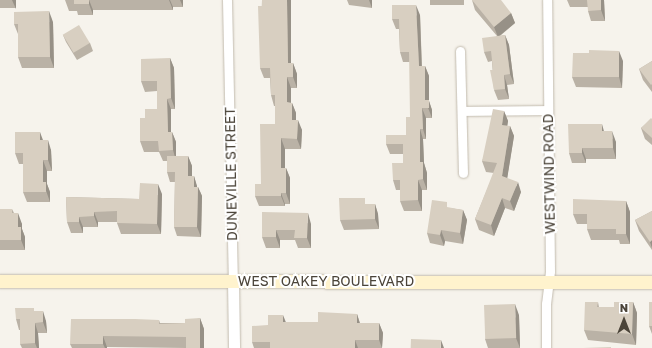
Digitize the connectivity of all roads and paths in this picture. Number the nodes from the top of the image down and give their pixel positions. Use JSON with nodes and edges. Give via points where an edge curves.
{"nodes":[{"id":1,"x":227,"y":0,"type":"edge"},
{"id":2,"x":547,"y":0,"type":"edge"},
{"id":3,"x":460,"y":51,"type":"dead end"},
{"id":4,"x":548,"y":110,"type":"junction"},
{"id":5,"x":462,"y":111,"type":"junction"},
{"id":6,"x":463,"y":173,"type":"dead end"},
{"id":7,"x":0,"y":281,"type":"edge"},
{"id":8,"x":233,"y":281,"type":"junction"},
{"id":9,"x":550,"y":282,"type":"junction"},
{"id":10,"x":652,"y":282,"type":"edge"},
{"id":11,"x":234,"y":348,"type":"edge"},
{"id":12,"x":546,"y":348,"type":"edge"}],
"edges":[{"from":1,"to":8,"type":"street","name":"DUNEVILLE STREET"},
{"from":2,"to":4,"type":"street","name":"WESTWIND ROAD"},
{"from":3,"to":5,"type":"street"},
{"from":4,"to":5,"type":"street"},
{"from":4,"to":9,"type":"street","name":"WESTWIND ROAD"},
{"from":5,"to":6,"type":"street"},
{"from":7,"to":8,"type":"main road","name":"WEST OAKEY BOULEVARD"},
{"from":8,"to":9,"type":"main road","name":"WEST OAKEY BOULEVARD"},
{"from":8,"to":11,"type":"street","name":"DUNEVILLE STREET"},
{"from":9,"to":10,"type":"main road","name":"WEST OAKEY BOULEVARD"},
{"from":9,"to":12,"type":"street","name":"WESTWIND ROAD","via":[[546,304]]}]}
